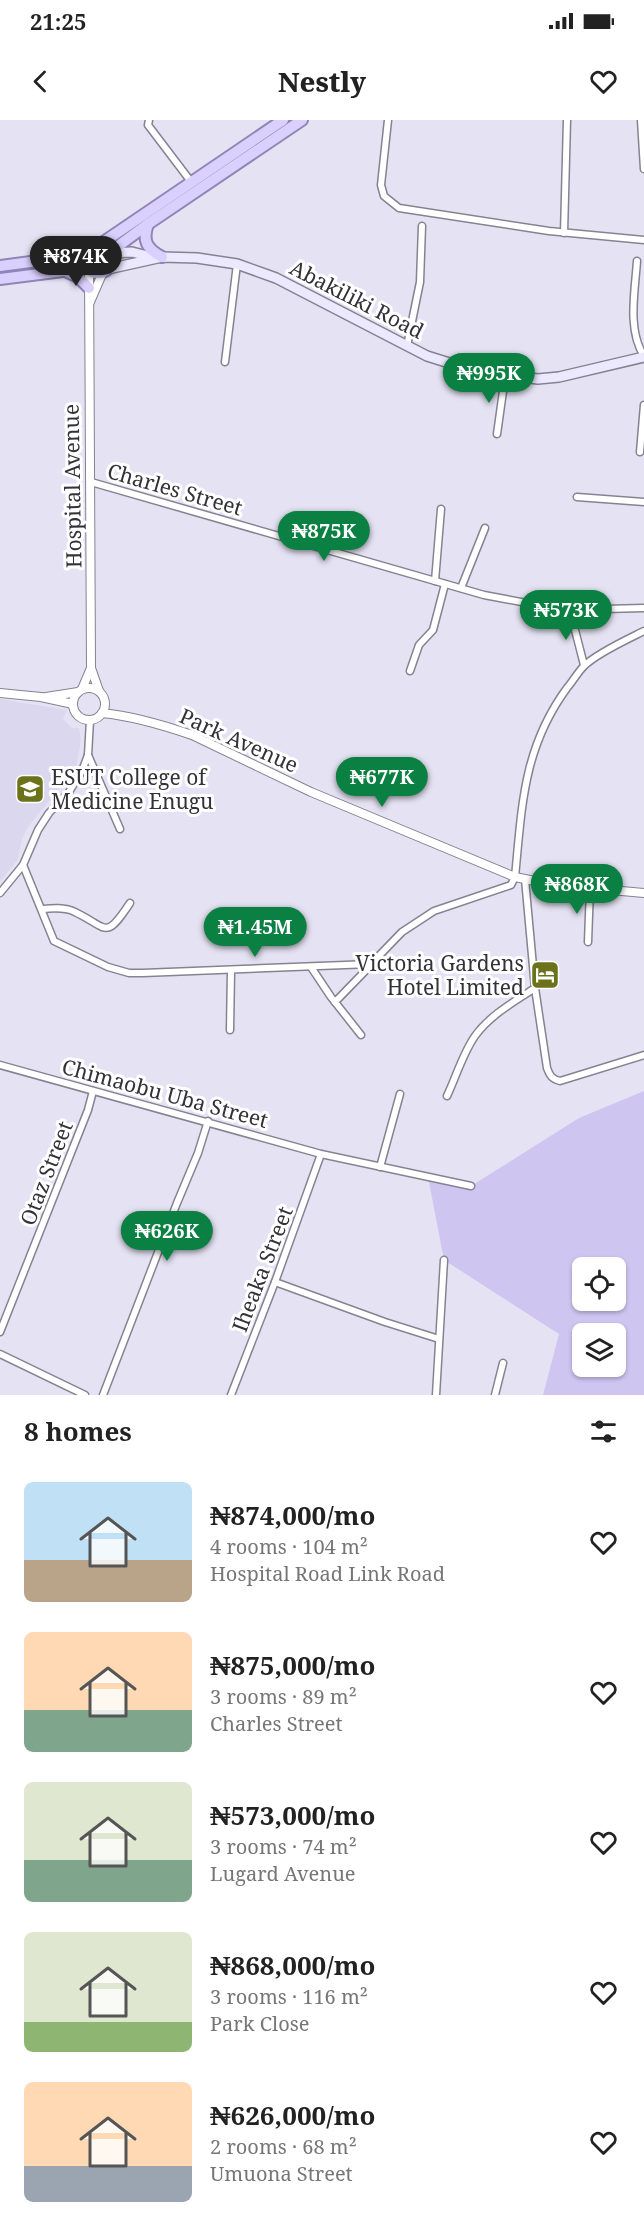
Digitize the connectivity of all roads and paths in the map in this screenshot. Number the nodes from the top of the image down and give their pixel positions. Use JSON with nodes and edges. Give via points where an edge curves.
{"nodes":[{"id":1,"x":148,"y":120,"type":"edge"},
{"id":2,"x":283,"y":120,"type":"edge"},
{"id":3,"x":302,"y":120,"type":"edge"},
{"id":4,"x":388,"y":120,"type":"edge"},
{"id":5,"x":567,"y":120,"type":"edge"},
{"id":6,"x":641,"y":120,"type":"edge"},
{"id":7,"x":221,"y":169,"type":"junction"},
{"id":8,"x":644,"y":169,"type":"edge"},
{"id":9,"x":192,"y":183,"type":"junction"},
{"id":10,"x":148,"y":224,"type":"junction"},
{"id":11,"x":422,"y":226,"type":"dead end"},
{"id":12,"x":564,"y":233,"type":"junction"},
{"id":13,"x":644,"y":240,"type":"edge"},
{"id":14,"x":99,"y":244,"type":"junction"},
{"id":15,"x":86,"y":251,"type":"junction"},
{"id":16,"x":111,"y":252,"type":"junction"},
{"id":17,"x":160,"y":258,"type":"junction"},
{"id":18,"x":637,"y":261,"type":"dead end"},
{"id":19,"x":237,"y":264,"type":"junction"},
{"id":20,"x":0,"y":266,"type":"edge"},
{"id":21,"x":88,"y":269,"type":"junction"},
{"id":22,"x":106,"y":270,"type":"junction"},
{"id":23,"x":67,"y":272,"type":"junction"},
{"id":24,"x":0,"y":279,"type":"edge"},
{"id":25,"x":89,"y":288,"type":"junction"},
{"id":26,"x":89,"y":303,"type":"junction"},
{"id":27,"x":408,"y":346,"type":"junction"},
{"id":28,"x":644,"y":357,"type":"edge"},
{"id":29,"x":225,"y":362,"type":"dead end"},
{"id":30,"x":505,"y":376,"type":"junction"},
{"id":31,"x":644,"y":405,"type":"edge"},
{"id":32,"x":497,"y":434,"type":"dead end"},
{"id":33,"x":640,"y":452,"type":"dead end"},
{"id":34,"x":91,"y":482,"type":"junction"},
{"id":35,"x":577,"y":497,"type":"dead end"},
{"id":36,"x":644,"y":502,"type":"edge"},
{"id":37,"x":441,"y":509,"type":"dead end"},
{"id":38,"x":485,"y":528,"type":"dead end"},
{"id":39,"x":435,"y":581,"type":"junction"},
{"id":40,"x":445,"y":584,"type":"junction"},
{"id":41,"x":461,"y":588,"type":"junction"},
{"id":42,"x":644,"y":608,"type":"edge"},
{"id":43,"x":564,"y":610,"type":"junction"},
{"id":44,"x":644,"y":631,"type":"edge"},
{"id":45,"x":584,"y":665,"type":"junction"},
{"id":46,"x":91,"y":668,"type":"junction"},
{"id":47,"x":410,"y":671,"type":"dead end"},
{"id":48,"x":81,"y":691,"type":"junction"},
{"id":49,"x":99,"y":691,"type":"junction"},
{"id":50,"x":0,"y":693,"type":"edge"},
{"id":51,"x":41,"y":697,"type":"junction"},
{"id":52,"x":74,"y":704,"type":"junction"},
{"id":53,"x":105,"y":704,"type":"junction"},
{"id":54,"x":102,"y":713,"type":"junction"},
{"id":55,"x":125,"y":716,"type":"junction"},
{"id":56,"x":90,"y":720,"type":"junction"},
{"id":57,"x":88,"y":755,"type":"junction"},
{"id":58,"x":120,"y":829,"type":"dead end"},
{"id":59,"x":23,"y":865,"type":"junction"},
{"id":60,"x":515,"y":877,"type":"junction"},
{"id":61,"x":525,"y":879,"type":"junction"},
{"id":62,"x":590,"y":888,"type":"junction"},
{"id":63,"x":0,"y":893,"type":"edge"},
{"id":64,"x":644,"y":893,"type":"edge"},
{"id":65,"x":130,"y":903,"type":"dead end"},
{"id":66,"x":43,"y":909,"type":"junction"},
{"id":67,"x":588,"y":942,"type":"dead end"},
{"id":68,"x":371,"y":964,"type":"junction"},
{"id":69,"x":311,"y":967,"type":"junction"},
{"id":70,"x":231,"y":971,"type":"junction"},
{"id":71,"x":534,"y":988,"type":"junction"},
{"id":72,"x":335,"y":1002,"type":"junction"},
{"id":73,"x":230,"y":1030,"type":"dead end"},
{"id":74,"x":361,"y":1035,"type":"dead end"},
{"id":75,"x":644,"y":1054,"type":"edge"},
{"id":76,"x":0,"y":1065,"type":"edge"},
{"id":77,"x":93,"y":1091,"type":"junction"},
{"id":78,"x":400,"y":1094,"type":"dead end"},
{"id":79,"x":447,"y":1096,"type":"dead end"},
{"id":80,"x":208,"y":1121,"type":"junction"},
{"id":81,"x":321,"y":1154,"type":"junction"},
{"id":82,"x":380,"y":1167,"type":"junction"},
{"id":83,"x":471,"y":1186,"type":"dead end"},
{"id":84,"x":444,"y":1260,"type":"dead end"},
{"id":85,"x":275,"y":1282,"type":"junction"},
{"id":86,"x":0,"y":1332,"type":"edge"},
{"id":87,"x":439,"y":1339,"type":"junction"},
{"id":88,"x":0,"y":1354,"type":"edge"},
{"id":89,"x":503,"y":1363,"type":"dead end"},
{"id":90,"x":85,"y":1395,"type":"edge"},
{"id":91,"x":103,"y":1395,"type":"edge"},
{"id":92,"x":231,"y":1395,"type":"edge"},
{"id":93,"x":436,"y":1395,"type":"edge"},
{"id":94,"x":495,"y":1395,"type":"edge"}],
"edges":[{"from":1,"to":9,"type":"street"},
{"from":2,"to":7,"type":"main road"},
{"from":3,"to":7,"type":"main road"},
{"from":4,"to":12,"type":"street","via":[[381,185],[384,196],[399,208]]},
{"from":5,"to":12,"type":"street"},
{"from":6,"to":8,"type":"street"},
{"from":7,"to":9,"type":"main road"},
{"from":7,"to":10,"type":"main road"},
{"from":9,"to":14,"type":"main road"},
{"from":10,"to":16,"type":"main road"},
{"from":10,"to":17,"type":"main road","via":[[146,243]]},
{"from":11,"to":27,"type":"street","via":[[420,282]]},
{"from":12,"to":13,"type":"street"},
{"from":14,"to":15,"type":"main road"},
{"from":14,"to":16,"type":"main road"},
{"from":15,"to":20,"type":"main road"},
{"from":15,"to":21,"type":"main road"},
{"from":16,"to":17,"type":"main road"},
{"from":16,"to":22,"type":"main road","via":[[112,260]]},
{"from":17,"to":19,"type":"main road","name":"Abakiliki Road"},
{"from":17,"to":22,"type":"main road"},
{"from":18,"to":28,"type":"street","via":[[634,316],[637,341]]},
{"from":19,"to":27,"type":"main road","name":"Abakiliki Road","via":[[276,278]]},
{"from":19,"to":29,"type":"street"},
{"from":21,"to":22,"type":"main road","via":[[96,273]]},
{"from":21,"to":23,"type":"main road"},
{"from":21,"to":25,"type":"street","name":"Hospital Avenue"},
{"from":22,"to":26,"type":"street"},
{"from":23,"to":24,"type":"main road"},
{"from":23,"to":25,"type":"main road"},
{"from":25,"to":26,"type":"street","name":"Hospital Avenue"},
{"from":26,"to":34,"type":"street","name":"Hospital Avenue"},
{"from":27,"to":30,"type":"main road","name":"Abakiliki Road","via":[[457,367]]},
{"from":28,"to":30,"type":"main road","name":"Abakiliki Road","via":[[559,377]]},
{"from":30,"to":32,"type":"street"},
{"from":31,"to":33,"type":"street"},
{"from":34,"to":39,"type":"street","name":"Charles Street"},
{"from":34,"to":46,"type":"street","name":"Hospital Avenue"},
{"from":35,"to":36,"type":"street"},
{"from":37,"to":39,"type":"street"},
{"from":38,"to":41,"type":"street"},
{"from":39,"to":40,"type":"street","name":"Charles Street"},
{"from":40,"to":41,"type":"street","name":"Charles Street"},
{"from":40,"to":47,"type":"street","via":[[433,630],[419,645]]},
{"from":41,"to":43,"type":"street","name":"Charles Street"},
{"from":42,"to":43,"type":"street","name":"Charles Street"},
{"from":43,"to":45,"type":"street","via":[[575,630]]},
{"from":44,"to":45,"type":"street"},
{"from":45,"to":60,"type":"street","via":[[547,718],[537,741],[522,802]]},
{"from":46,"to":48,"type":"street"},
{"from":46,"to":49,"type":"street"},
{"from":48,"to":49,"type":"street"},
{"from":48,"to":51,"type":"street"},
{"from":48,"to":52,"type":"street"},
{"from":49,"to":53,"type":"street"},
{"from":50,"to":51,"type":"street"},
{"from":51,"to":52,"type":"street"},
{"from":52,"to":56,"type":"street","via":[[79,716]]},
{"from":53,"to":54,"type":"street"},
{"from":53,"to":55,"type":"street"},
{"from":54,"to":55,"type":"street"},
{"from":54,"to":56,"type":"street"},
{"from":55,"to":60,"type":"street","name":"Park Avenue","via":[[192,735],[311,792]]},
{"from":56,"to":57,"type":"street"},
{"from":57,"to":58,"type":"street"},
{"from":57,"to":59,"type":"street","via":[[76,781],[38,830]]},
{"from":59,"to":63,"type":"street"},
{"from":59,"to":66,"type":"street"},
{"from":60,"to":61,"type":"street","name":"Park Avenue"},
{"from":60,"to":68,"type":"street","via":[[507,888],[434,911],[402,932]]},
{"from":61,"to":62,"type":"street","name":"Park Avenue"},
{"from":61,"to":71,"type":"street"},
{"from":62,"to":64,"type":"street","name":"Park Avenue"},
{"from":62,"to":67,"type":"street"},
{"from":65,"to":66,"type":"street","via":[[114,925],[107,927],[73,911]]},
{"from":66,"to":70,"type":"street","via":[[54,940],[116,970]]},
{"from":68,"to":69,"type":"street"},
{"from":68,"to":72,"type":"street"},
{"from":69,"to":70,"type":"street"},
{"from":69,"to":72,"type":"street"},
{"from":70,"to":73,"type":"street"},
{"from":71,"to":75,"type":"street","via":[[547,1068],[554,1080]]},
{"from":71,"to":79,"type":"street","via":[[474,1037]]},
{"from":72,"to":74,"type":"street"},
{"from":76,"to":77,"type":"street","name":"Chimaobu Uba Street"},
{"from":77,"to":80,"type":"street","name":"Chimaobu Uba Street"},
{"from":77,"to":86,"type":"street","name":"Otaz Street"},
{"from":78,"to":82,"type":"street"},
{"from":80,"to":81,"type":"street","name":"Chimaobu Uba Street"},
{"from":80,"to":91,"type":"street"},
{"from":81,"to":82,"type":"street","name":"Chimaobu Uba Street"},
{"from":81,"to":85,"type":"street","name":"Iheaka Street"},
{"from":82,"to":83,"type":"street","name":"Chimaobu Uba Street"},
{"from":84,"to":87,"type":"street"},
{"from":85,"to":87,"type":"street"},
{"from":85,"to":92,"type":"street","name":"Iheaka Street"},
{"from":87,"to":93,"type":"street"},
{"from":88,"to":90,"type":"street"},
{"from":89,"to":94,"type":"street"}]}
